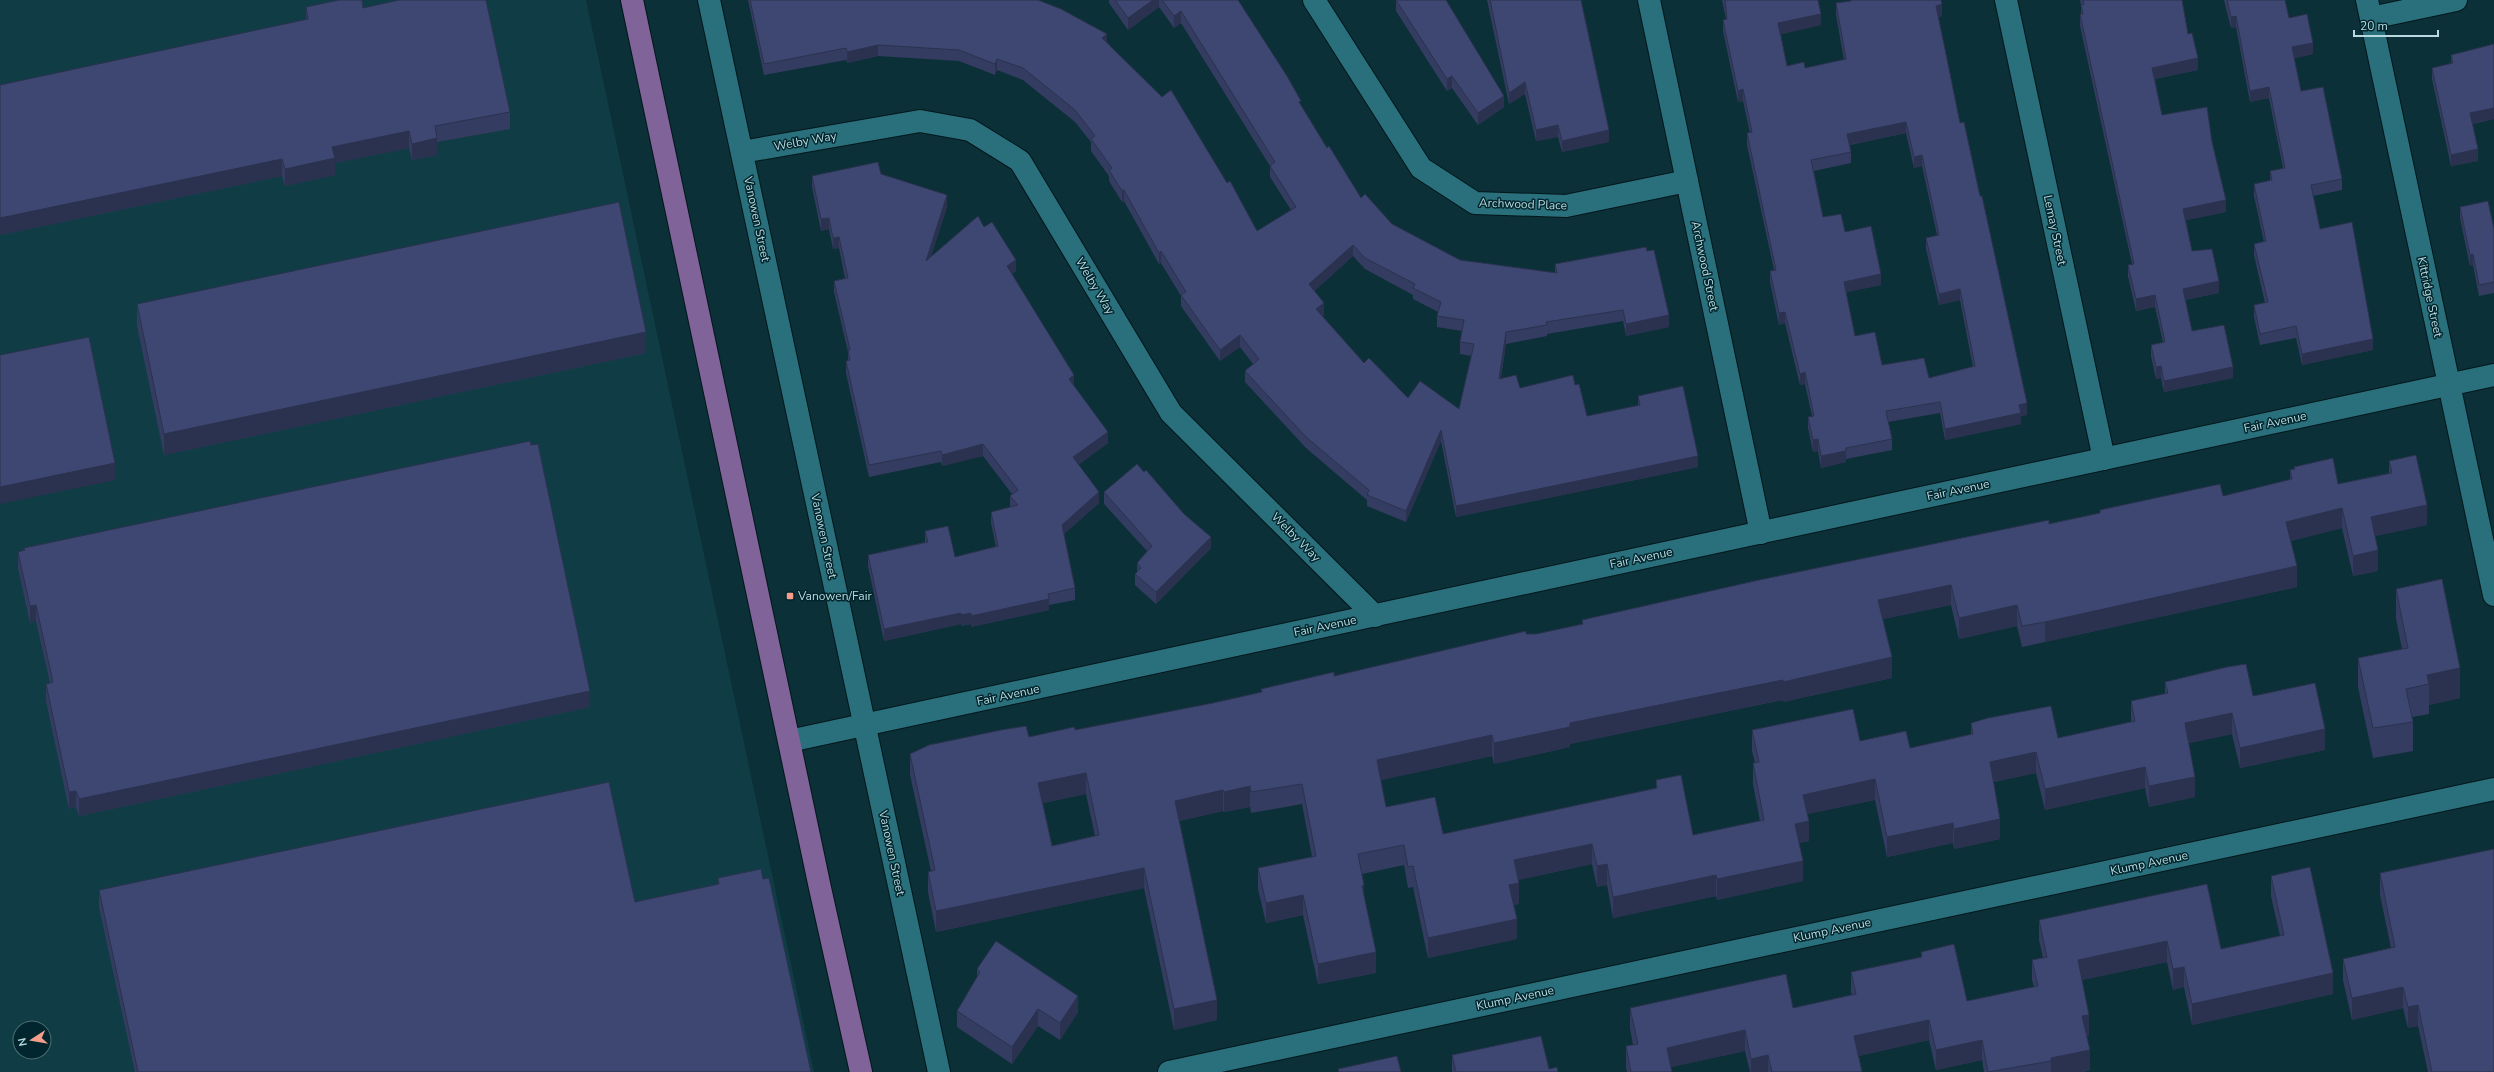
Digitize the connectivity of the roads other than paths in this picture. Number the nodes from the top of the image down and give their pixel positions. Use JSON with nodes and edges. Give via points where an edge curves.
{"nodes":[{"id":1,"x":632,"y":0,"type":"edge"},
{"id":2,"x":709,"y":0,"type":"edge"},
{"id":3,"x":1314,"y":0,"type":"edge"},
{"id":4,"x":1649,"y":0,"type":"edge"},
{"id":5,"x":2006,"y":0,"type":"edge"},
{"id":6,"x":2456,"y":0,"type":"edge"},
{"id":7,"x":2369,"y":9,"type":"edge"},
{"id":8,"x":742,"y":152,"type":"junction"},
{"id":9,"x":1687,"y":181,"type":"junction"},
{"id":10,"x":2494,"y":375,"type":"edge"},
{"id":11,"x":2449,"y":385,"type":"junction"},
{"id":12,"x":2104,"y":459,"type":"junction"},
{"id":13,"x":1761,"y":533,"type":"junction"},
{"id":14,"x":2494,"y":595,"type":"edge"},
{"id":15,"x":1375,"y":616,"type":"junction"},
{"id":16,"x":865,"y":725,"type":"junction"},
{"id":17,"x":789,"y":742,"type":"junction"},
{"id":18,"x":2494,"y":789,"type":"edge"},
{"id":19,"x":861,"y":1072,"type":"edge"},
{"id":20,"x":939,"y":1072,"type":"edge"},
{"id":21,"x":1170,"y":1072,"type":"edge"}],
"edges":[{"from":1,"to":17,"type":"main road"},
{"from":2,"to":8,"type":"street","name":"Vanowen Street"},
{"from":3,"to":9,"type":"street","name":"Archwood Place","via":[[1421,168],[1475,204],[1566,206]]},
{"from":4,"to":9,"type":"street","name":"Archwood Street"},
{"from":5,"to":12,"type":"street","name":"Lemay Street"},
{"from":6,"to":7,"type":"street"},
{"from":7,"to":11,"type":"street","name":"Kittridge Street"},
{"from":8,"to":15,"type":"street","name":"Welby Way","via":[[920,121],[970,130],[1020,161],[1171,413]]},
{"from":8,"to":16,"type":"street","name":"Vanowen Street"},
{"from":9,"to":13,"type":"street","name":"Archwood Street"},
{"from":10,"to":11,"type":"street","name":"Fair Avenue"},
{"from":11,"to":12,"type":"street","name":"Fair Avenue"},
{"from":11,"to":14,"type":"street","name":"Kittridge Street"},
{"from":12,"to":13,"type":"street","name":"Fair Avenue"},
{"from":13,"to":15,"type":"street","name":"Fair Avenue"},
{"from":15,"to":16,"type":"street","name":"Fair Avenue"},
{"from":16,"to":17,"type":"street","name":"Fair Avenue"},
{"from":16,"to":20,"type":"street","name":"Vanowen Street"},
{"from":17,"to":19,"type":"main road"},
{"from":18,"to":21,"type":"street","name":"Klump Avenue"}]}
